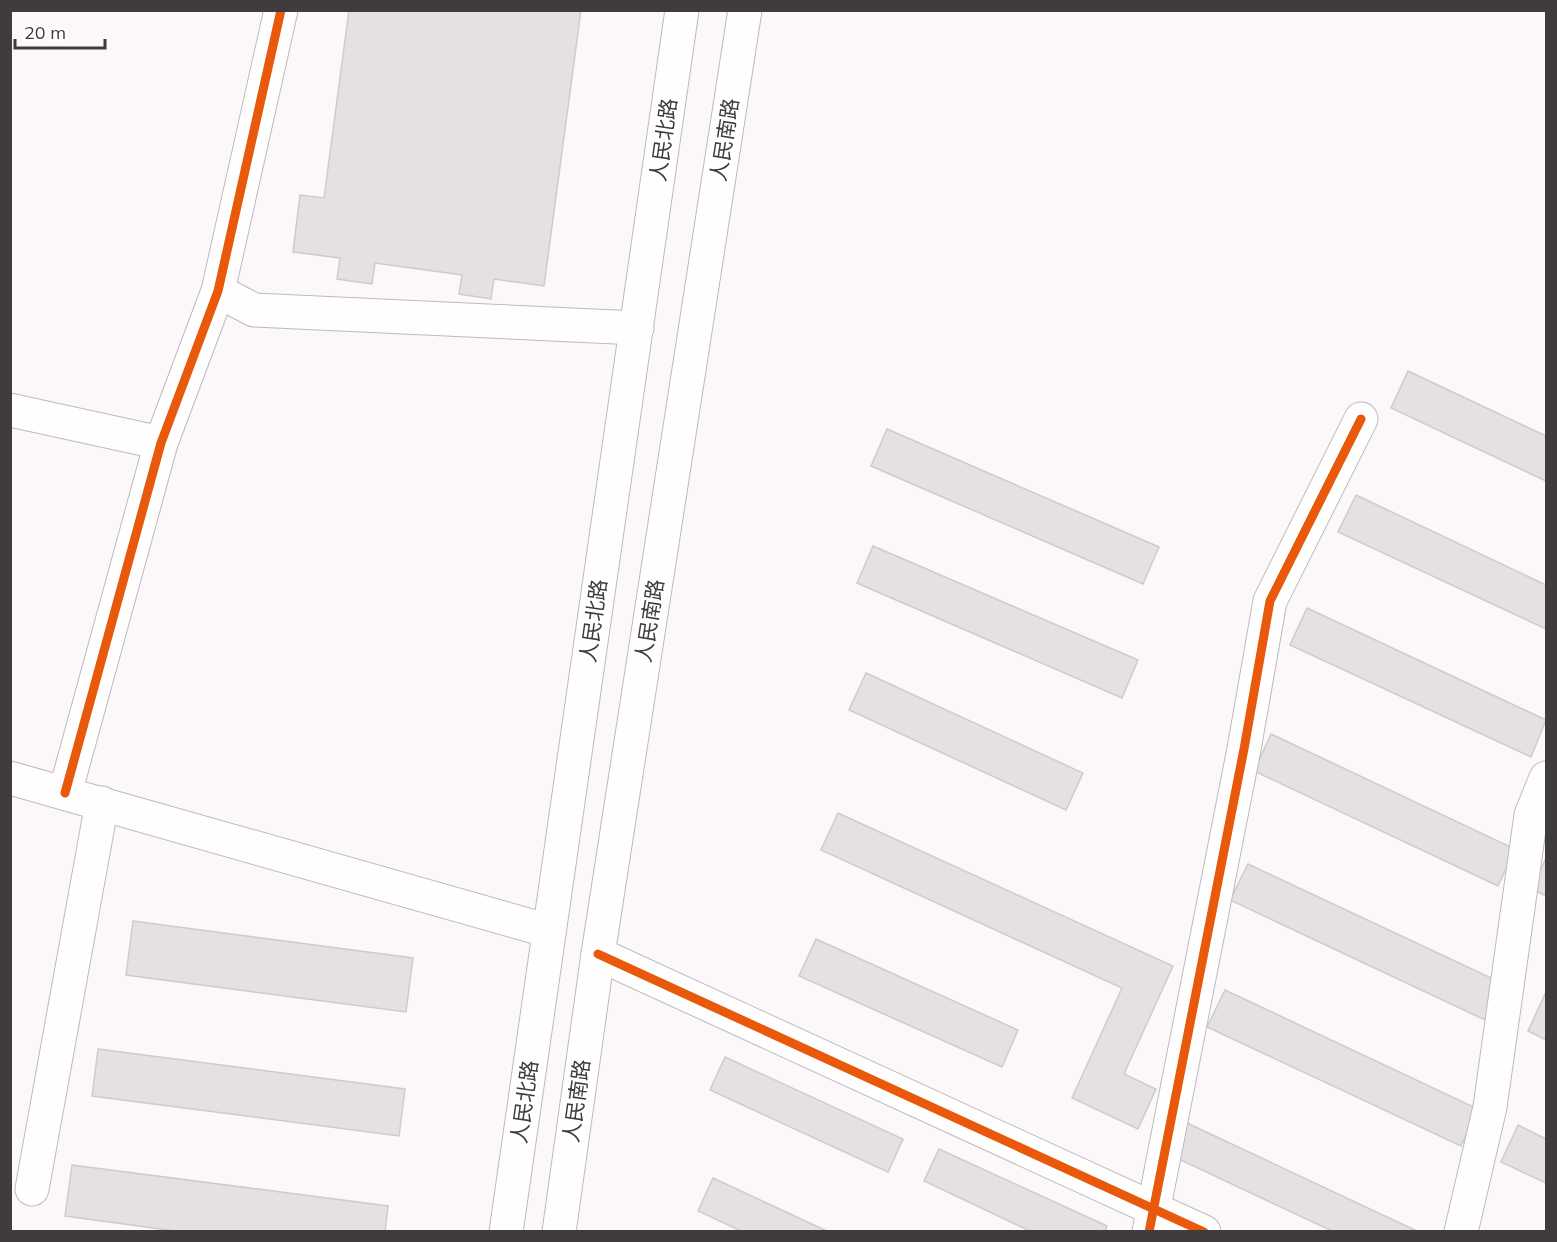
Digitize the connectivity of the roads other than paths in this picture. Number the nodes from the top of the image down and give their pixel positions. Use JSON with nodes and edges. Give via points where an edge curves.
{"nodes":[{"id":1,"x":281,"y":10,"type":"edge"},
{"id":2,"x":682,"y":10,"type":"edge"},
{"id":3,"x":745,"y":10,"type":"edge"},
{"id":4,"x":218,"y":291,"type":"junction"},
{"id":5,"x":637,"y":328,"type":"junction"},
{"id":6,"x":10,"y":410,"type":"edge"},
{"id":7,"x":1361,"y":419,"type":"dead end"},
{"id":8,"x":161,"y":443,"type":"junction"},
{"id":9,"x":10,"y":778,"type":"edge"},
{"id":10,"x":1546,"y":778,"type":"edge"},
{"id":11,"x":65,"y":793,"type":"junction"},
{"id":12,"x":102,"y":803,"type":"junction"},
{"id":13,"x":549,"y":931,"type":"junction"},
{"id":14,"x":598,"y":954,"type":"junction"},
{"id":15,"x":32,"y":1189,"type":"dead end"},
{"id":16,"x":1150,"y":1220,"type":"edge"},
{"id":17,"x":506,"y":1232,"type":"edge"},
{"id":18,"x":559,"y":1232,"type":"edge"},
{"id":19,"x":1204,"y":1232,"type":"edge"},
{"id":20,"x":1461,"y":1232,"type":"edge"}],
"edges":[{"from":1,"to":4,"type":"street"},
{"from":2,"to":5,"type":"street","name":"人民北路"},
{"from":3,"to":14,"type":"street","name":"人民南路"},
{"from":4,"to":5,"type":"street","via":[[254,310]]},
{"from":4,"to":8,"type":"street"},
{"from":5,"to":13,"type":"street","name":"人民北路"},
{"from":6,"to":8,"type":"street"},
{"from":7,"to":16,"type":"street","via":[[1270,602]]},
{"from":8,"to":11,"type":"street"},
{"from":9,"to":11,"type":"street"},
{"from":10,"to":20,"type":"street","via":[[1531,815],[1490,1107]]},
{"from":11,"to":12,"type":"street"},
{"from":12,"to":13,"type":"street"},
{"from":12,"to":15,"type":"street"},
{"from":13,"to":17,"type":"street","name":"人民北路"},
{"from":14,"to":16,"type":"street"},
{"from":14,"to":18,"type":"street","name":"人民南路"},
{"from":16,"to":19,"type":"street"}]}
